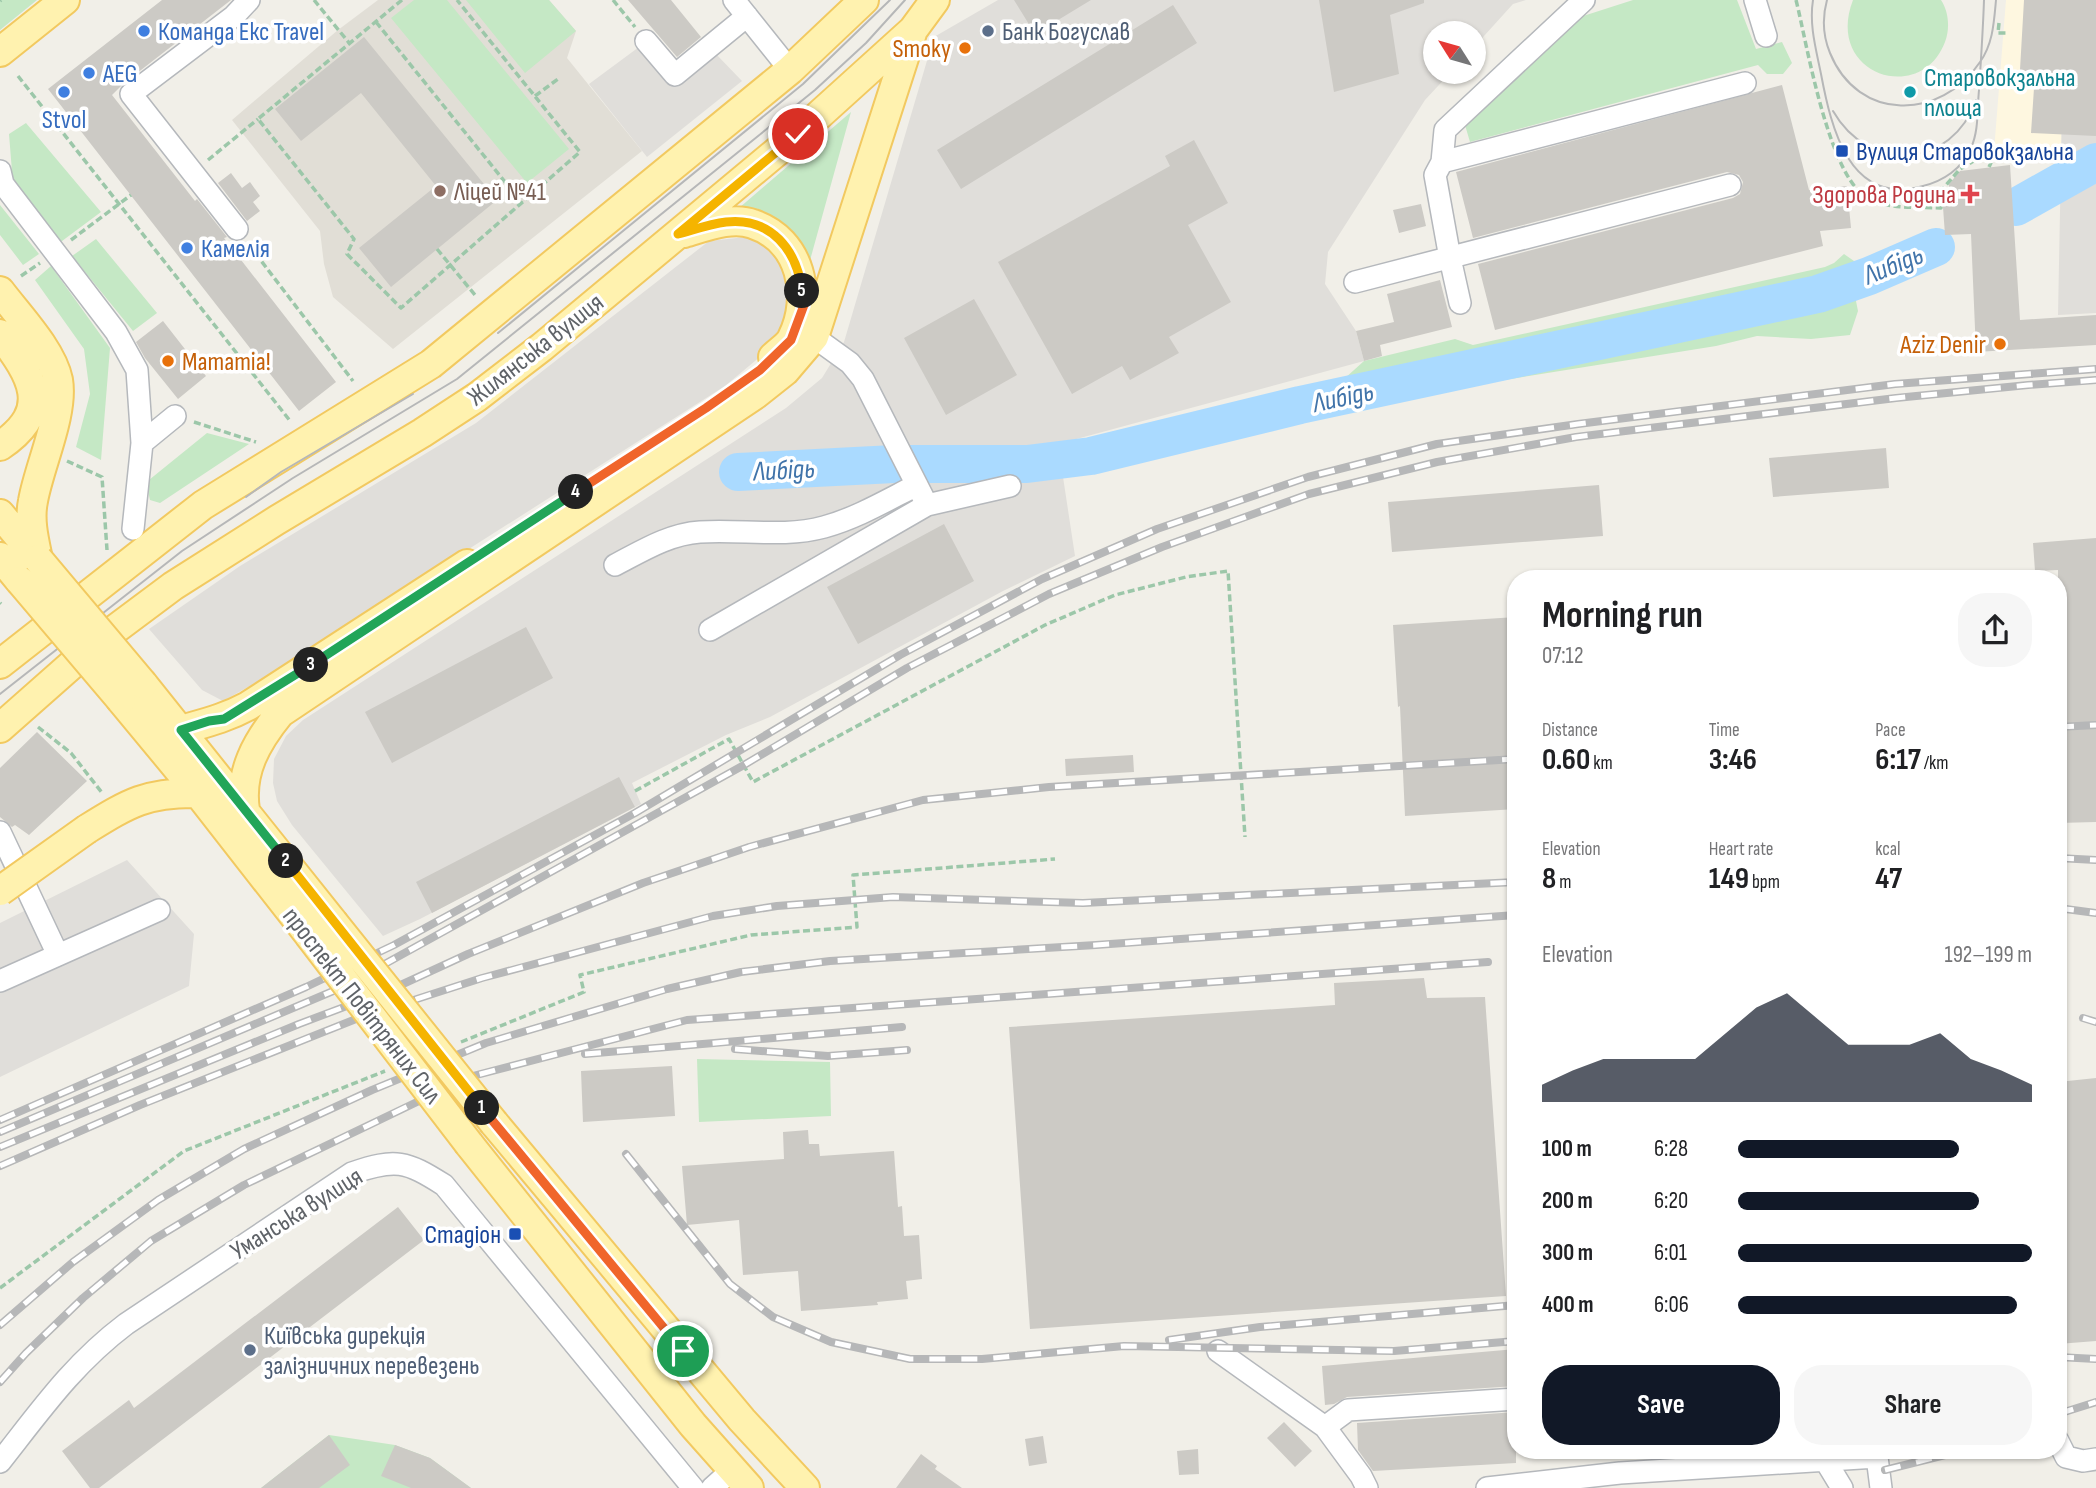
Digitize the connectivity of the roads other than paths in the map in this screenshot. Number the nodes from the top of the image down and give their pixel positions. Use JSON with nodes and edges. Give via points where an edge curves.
{"nodes":[{"id":1,"x":65,"y":0,"type":"edge"},
{"id":2,"x":249,"y":0,"type":"edge"},
{"id":3,"x":864,"y":0,"type":"edge"},
{"id":4,"x":935,"y":0,"type":"edge"},
{"id":5,"x":1584,"y":0,"type":"edge"},
{"id":6,"x":1755,"y":0,"type":"edge"},
{"id":7,"x":741,"y":8,"type":"edge"},
{"id":8,"x":913,"y":30,"type":"junction"},
{"id":9,"x":1766,"y":36,"type":"dead end"},
{"id":10,"x":646,"y":41,"type":"dead end"},
{"id":11,"x":0,"y":51,"type":"edge"},
{"id":12,"x":789,"y":70,"type":"junction"},
{"id":13,"x":1745,"y":83,"type":"dead end"},
{"id":14,"x":1442,"y":162,"type":"junction"},
{"id":15,"x":0,"y":171,"type":"edge"},
{"id":16,"x":1730,"y":185,"type":"dead end"},
{"id":17,"x":237,"y":229,"type":"road end"},
{"id":18,"x":678,"y":234,"type":"junction"},
{"id":19,"x":1450,"y":258,"type":"junction"},
{"id":20,"x":1355,"y":282,"type":"dead end"},
{"id":21,"x":0,"y":291,"type":"edge"},
{"id":22,"x":1460,"y":303,"type":"dead end"},
{"id":23,"x":0,"y":334,"type":"edge"},
{"id":24,"x":814,"y":337,"type":"junction"},
{"id":25,"x":175,"y":416,"type":"road end"},
{"id":26,"x":142,"y":443,"type":"junction"},
{"id":27,"x":0,"y":446,"type":"edge"},
{"id":28,"x":914,"y":479,"type":"junction"},
{"id":29,"x":1010,"y":486,"type":"dead end"},
{"id":30,"x":927,"y":505,"type":"junction"},
{"id":31,"x":0,"y":514,"type":"edge"},
{"id":32,"x":133,"y":529,"type":"dead end"},
{"id":33,"x":0,"y":557,"type":"edge"},
{"id":34,"x":38,"y":559,"type":"junction"},
{"id":35,"x":615,"y":565,"type":"dead end"},
{"id":36,"x":710,"y":630,"type":"dead end"},
{"id":37,"x":0,"y":664,"type":"edge"},
{"id":38,"x":132,"y":692,"type":"junction"},
{"id":39,"x":0,"y":728,"type":"edge"},
{"id":40,"x":181,"y":730,"type":"junction"},
{"id":41,"x":198,"y":793,"type":"junction"},
{"id":42,"x":245,"y":810,"type":"junction"},
{"id":43,"x":0,"y":832,"type":"edge"},
{"id":44,"x":0,"y":891,"type":"edge"},
{"id":45,"x":159,"y":909,"type":"dead end"},
{"id":46,"x":321,"y":928,"type":"junction"},
{"id":47,"x":58,"y":955,"type":"junction"},
{"id":48,"x":0,"y":981,"type":"edge"},
{"id":49,"x":1218,"y":1351,"type":"dead end"},
{"id":50,"x":1507,"y":1400,"type":"edge"},
{"id":51,"x":1325,"y":1427,"type":"junction"},
{"id":52,"x":2067,"y":1457,"type":"edge"},
{"id":53,"x":1842,"y":1459,"type":"edge"},
{"id":54,"x":1877,"y":1459,"type":"edge"},
{"id":55,"x":2096,"y":1459,"type":"edge"},
{"id":56,"x":1825,"y":1460,"type":"junction"},
{"id":57,"x":0,"y":1462,"type":"edge"},
{"id":58,"x":731,"y":1482,"type":"edge"},
{"id":59,"x":693,"y":1488,"type":"edge"},
{"id":60,"x":805,"y":1488,"type":"edge"},
{"id":61,"x":1367,"y":1488,"type":"edge"},
{"id":62,"x":1487,"y":1488,"type":"edge"},
{"id":63,"x":1842,"y":1488,"type":"edge"},
{"id":64,"x":1881,"y":1488,"type":"edge"}],
"edges":[{"from":1,"to":11,"type":"main road"},
{"from":2,"to":17,"type":"street","via":[[131,94]]},
{"from":3,"to":12,"type":"main road","name":"Жилянська вулиця"},
{"from":4,"to":8,"type":"main road","name":"Жилянська вулиця"},
{"from":5,"to":14,"type":"street","via":[[1445,130]]},
{"from":6,"to":9,"type":"street"},
{"from":7,"to":10,"type":"street","via":[[675,75]]},
{"from":7,"to":12,"type":"street"},
{"from":8,"to":18,"type":"main road","name":"Жилянська вулиця"},
{"from":8,"to":24,"type":"main road"},
{"from":12,"to":37,"type":"main road","name":"Жилянська вулиця","via":[[432,364],[203,505]]},
{"from":13,"to":14,"type":"street"},
{"from":14,"to":19,"type":"street","via":[[1435,174]]},
{"from":15,"to":26,"type":"street","via":[[4,184],[117,332],[137,370]]},
{"from":16,"to":19,"type":"street"},
{"from":18,"to":39,"type":"main road","name":"Жилянська вулиця","via":[[477,397],[173,586],[94,645]]},
{"from":18,"to":40,"type":"main road","via":[[728,222],[752,223],[774,235],[799,271],[804,305],[791,340],[760,370],[706,408],[248,706],[224,719]]},
{"from":19,"to":20,"type":"street"},
{"from":19,"to":22,"type":"street"},
{"from":21,"to":34,"type":"main road","via":[[48,356],[58,380],[58,399],[33,502]]},
{"from":23,"to":27,"type":"main road","via":[[29,376],[34,395],[29,417],[16,436]]},
{"from":24,"to":28,"type":"street","via":[[850,363],[863,379]]},
{"from":24,"to":42,"type":"main road","via":[[785,371],[756,394],[280,713],[260,737],[247,766]]},
{"from":25,"to":26,"type":"street"},
{"from":26,"to":32,"type":"street"},
{"from":28,"to":30,"type":"street"},
{"from":28,"to":35,"type":"street","via":[[857,516],[822,528],[771,534],[699,532],[667,538]]},
{"from":29,"to":30,"type":"street"},
{"from":30,"to":36,"type":"street"},
{"from":31,"to":34,"type":"main road","name":"проспект Повітряних Сил"},
{"from":33,"to":38,"type":"main road","name":"проспект Повітряних Сил","bridge":true},
{"from":34,"to":38,"type":"main road","name":"проспект Повітряних Сил","bridge":true},
{"from":38,"to":40,"type":"main road","name":"проспект Повітряних Сил"},
{"from":38,"to":41,"type":"main road","name":"проспект Повітряних Сил"},
{"from":40,"to":42,"type":"main road","name":"проспект Повітряних Сил"},
{"from":41,"to":44,"type":"main road","bridge":true,"via":[[153,795],[121,808]]},
{"from":41,"to":46,"type":"main road","name":"проспект Повітряних Сил"},
{"from":42,"to":46,"type":"main road","name":"проспект Повітряних Сил"},
{"from":43,"to":47,"type":"street"},
{"from":45,"to":47,"type":"street"},
{"from":46,"to":58,"type":"main road","name":"проспект Повітряних Сил","bridge":true,"via":[[469,1144],[693,1425]]},
{"from":46,"to":60,"type":"main road","name":"проспект Повітряних Сил","bridge":true},
{"from":47,"to":48,"type":"street"},
{"from":49,"to":51,"type":"street"},
{"from":50,"to":51,"type":"street","via":[[1348,1410]]},
{"from":51,"to":61,"type":"street"},
{"from":52,"to":55,"type":"street"},
{"from":53,"to":56,"type":"street"},
{"from":54,"to":64,"type":"street"},
{"from":56,"to":62,"type":"street","via":[[1620,1473]]},
{"from":56,"to":63,"type":"street"},
{"from":57,"to":59,"type":"street","name":"Уманська вулиця","via":[[67,1377],[126,1324],[352,1173],[377,1164],[402,1163],[444,1185]]}]}
